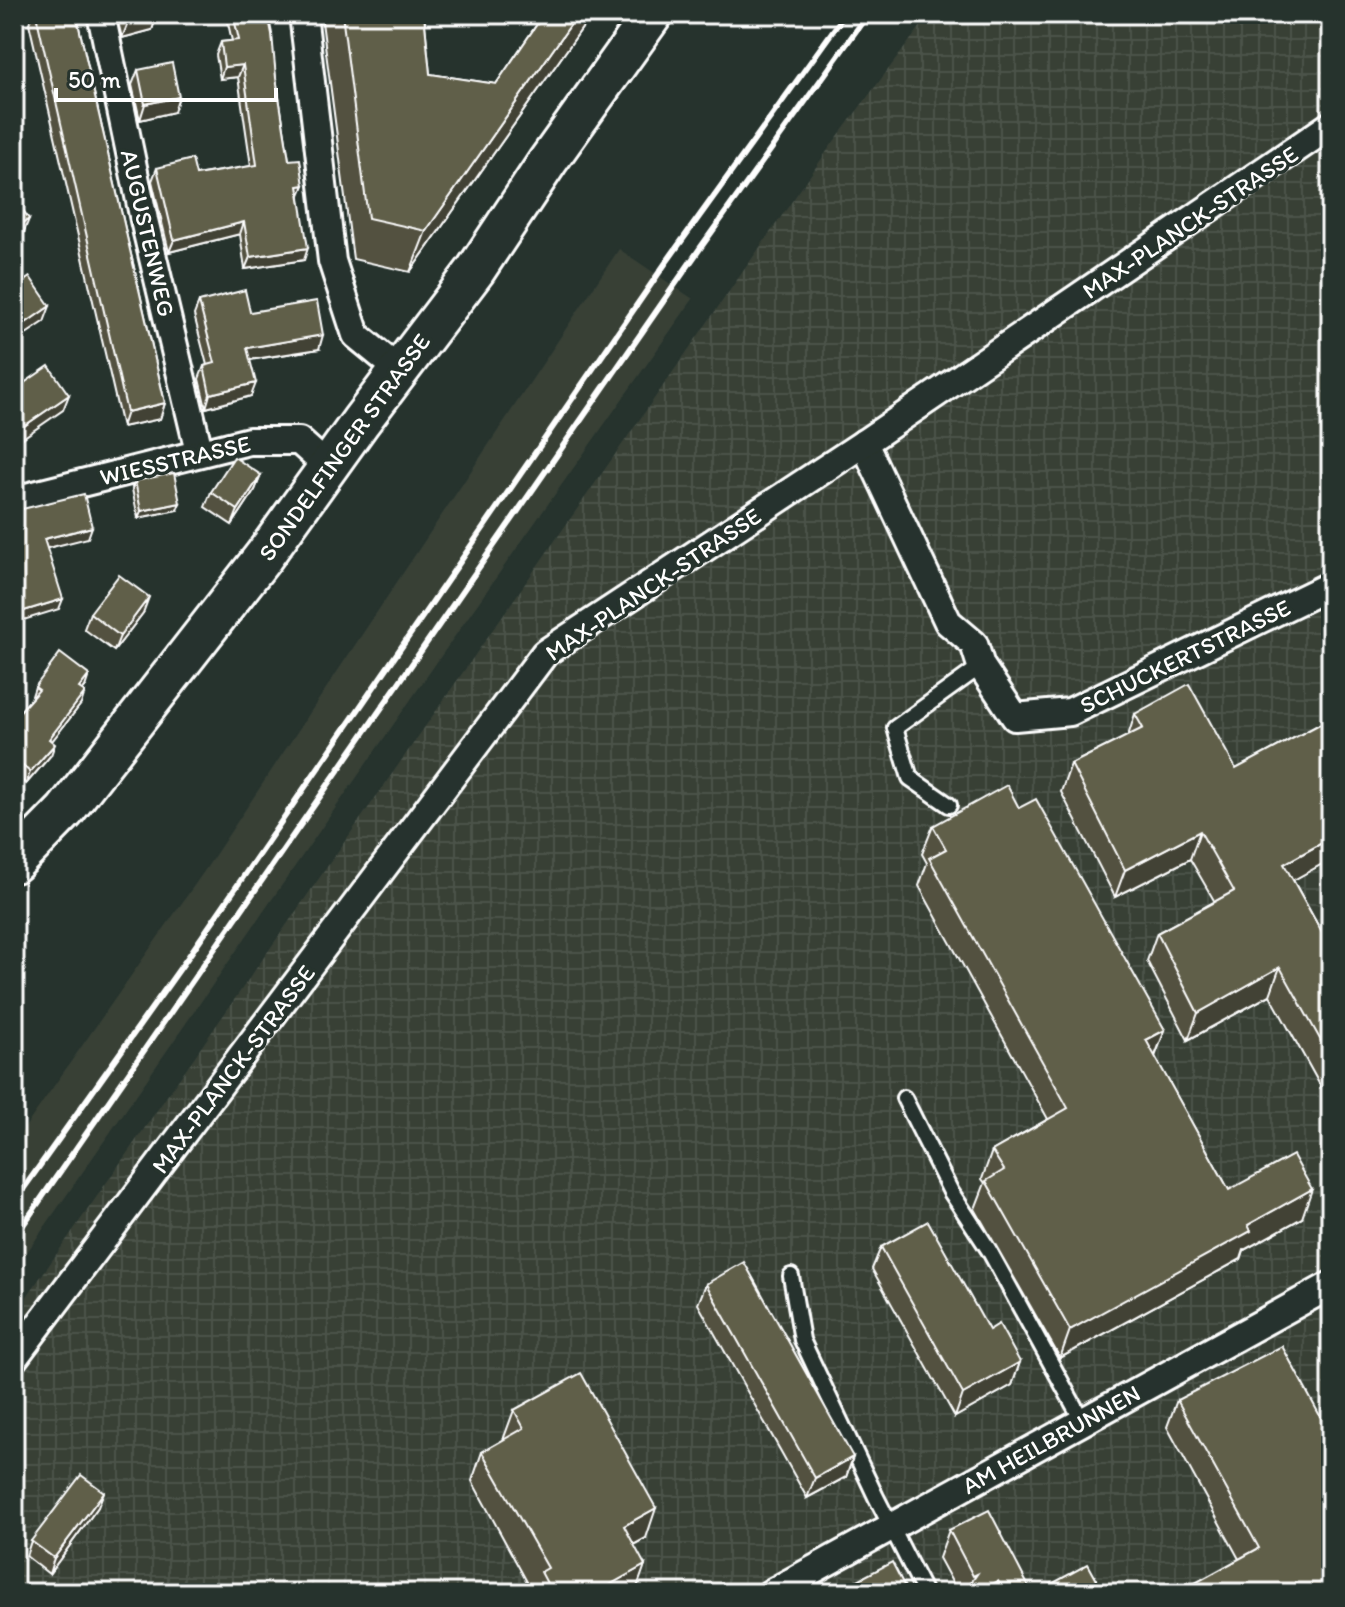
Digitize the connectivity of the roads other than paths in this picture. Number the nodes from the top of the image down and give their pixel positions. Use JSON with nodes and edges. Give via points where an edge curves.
{"nodes":[{"id":1,"x":101,"y":14,"type":"edge"},
{"id":2,"x":303,"y":14,"type":"edge"},
{"id":3,"x":653,"y":14,"type":"edge"},
{"id":4,"x":1331,"y":125,"type":"edge"},
{"id":5,"x":400,"y":371,"type":"junction"},
{"id":6,"x":864,"y":443,"type":"junction"},
{"id":7,"x":199,"y":451,"type":"junction"},
{"id":8,"x":328,"y":467,"type":"junction"},
{"id":9,"x":14,"y":500,"type":"edge"},
{"id":10,"x":1331,"y":585,"type":"edge"},
{"id":11,"x":981,"y":666,"type":"junction"},
{"id":12,"x":949,"y":805,"type":"dead end"},
{"id":13,"x":14,"y":863,"type":"edge"},
{"id":14,"x":904,"y":1098,"type":"dead end"},
{"id":15,"x":791,"y":1276,"type":"dead end"},
{"id":16,"x":1331,"y":1285,"type":"edge"},
{"id":17,"x":14,"y":1358,"type":"edge"},
{"id":18,"x":1083,"y":1422,"type":"junction"},
{"id":19,"x":892,"y":1527,"type":"junction"},
{"id":20,"x":771,"y":1593,"type":"edge"},
{"id":21,"x":925,"y":1593,"type":"edge"}],
"edges":[{"from":1,"to":7,"type":"street","name":"AUGUSTENWEG"},
{"from":2,"to":5,"type":"street","via":[[332,261],[356,335]]},
{"from":3,"to":5,"type":"main road","name":"SONDELFINGER STRASSE"},
{"from":4,"to":6,"type":"street","name":"MAX-PLANCK-STRASSE"},
{"from":5,"to":8,"type":"main road","name":"SONDELFINGER STRASSE"},
{"from":6,"to":11,"type":"street","name":"SCHUCKERTSTRASSE","via":[[948,622],[974,644]]},
{"from":6,"to":17,"type":"street","name":"MAX-PLANCK-STRASSE","via":[[545,653]]},
{"from":7,"to":8,"type":"street","name":"WIESSTRASSE","via":[[249,441],[299,441]]},
{"from":7,"to":9,"type":"street","name":"WIESSTRASSE"},
{"from":8,"to":13,"type":"main road","name":"SONDELFINGER STRASSE","via":[[98,771]]},
{"from":10,"to":11,"type":"street","name":"SCHUCKERTSTRASSE","via":[[1070,712],[1015,717]]},
{"from":11,"to":12,"type":"lane","via":[[895,728],[910,778]]},
{"from":14,"to":18,"type":"lane","via":[[951,1192],[989,1250]]},
{"from":15,"to":19,"type":"lane","via":[[802,1340]]},
{"from":16,"to":18,"type":"street","name":"AM HEILBRUNNEN"},
{"from":18,"to":19,"type":"street","name":"AM HEILBRUNNEN"},
{"from":19,"to":20,"type":"street","name":"AM HEILBRUNNEN"},
{"from":19,"to":21,"type":"lane"}]}
